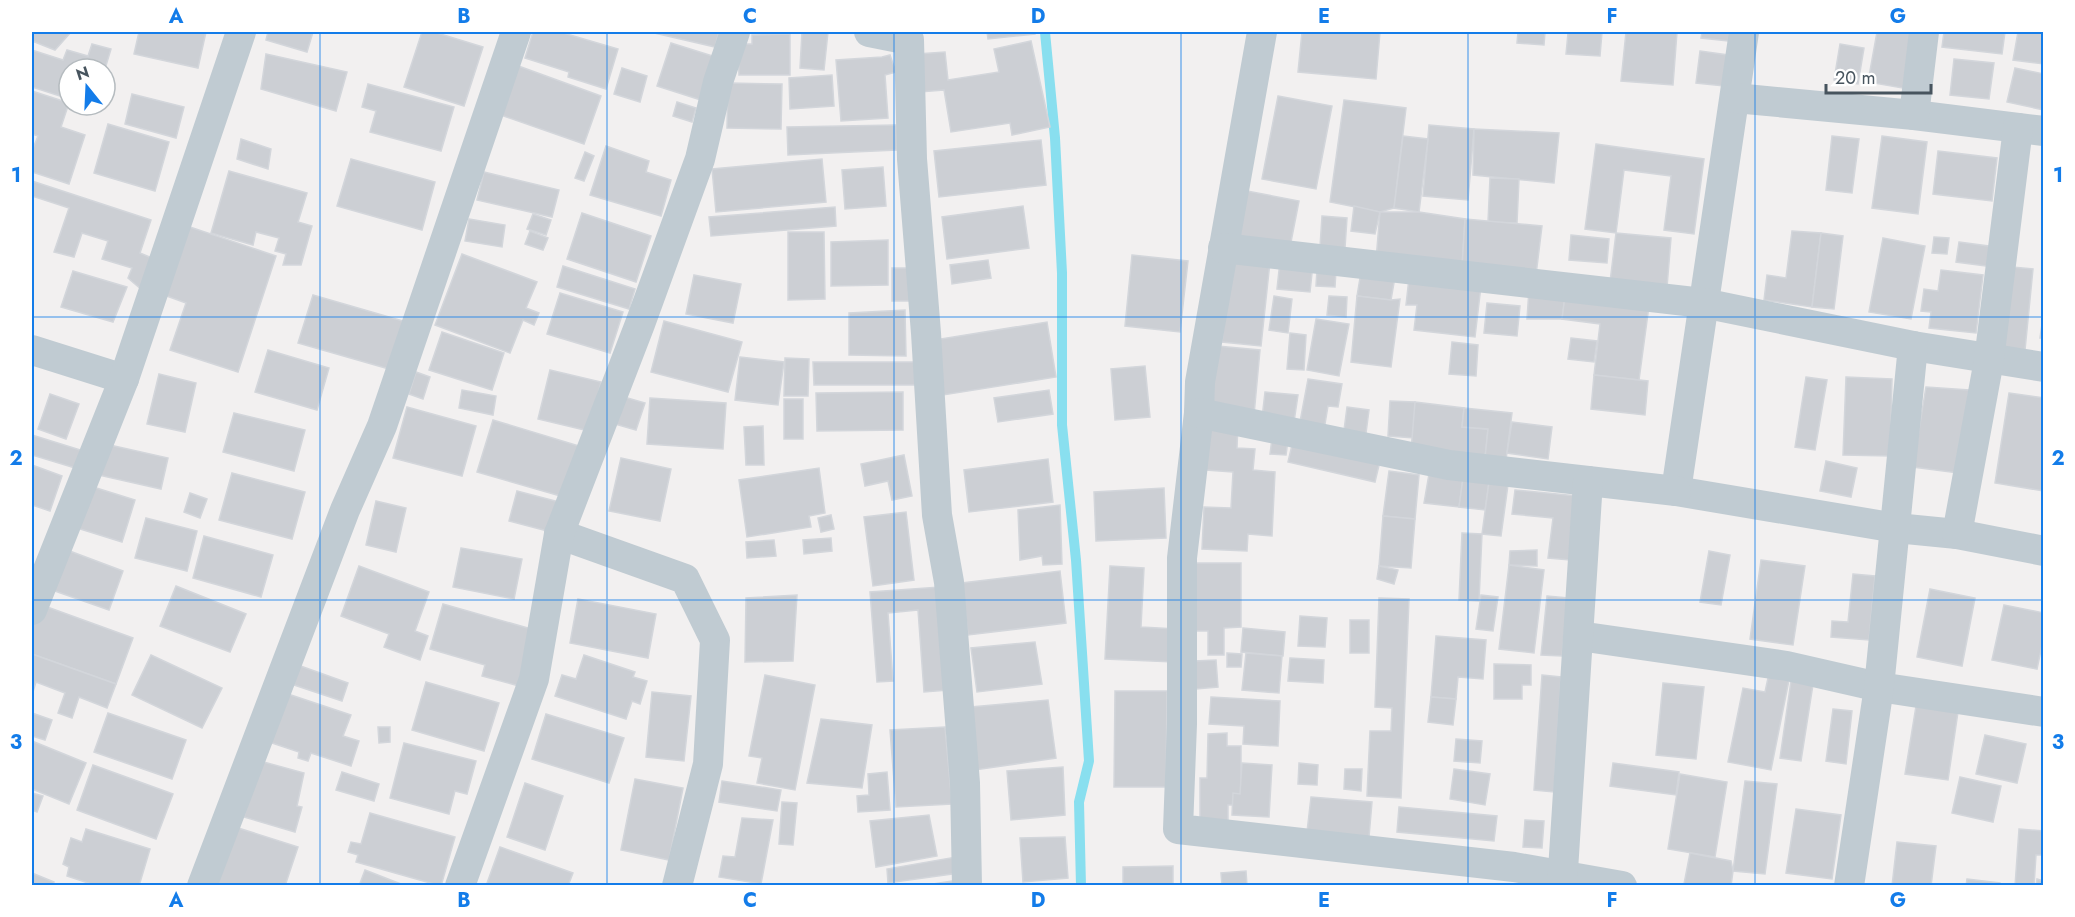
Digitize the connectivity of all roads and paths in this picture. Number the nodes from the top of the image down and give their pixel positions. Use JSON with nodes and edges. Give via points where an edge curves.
{"nodes":[{"id":1,"x":241,"y":32,"type":"edge"},
{"id":2,"x":516,"y":32,"type":"edge"},
{"id":3,"x":735,"y":32,"type":"edge"},
{"id":4,"x":869,"y":32,"type":"edge"},
{"id":5,"x":1262,"y":32,"type":"edge"},
{"id":6,"x":1744,"y":32,"type":"edge"},
{"id":7,"x":1924,"y":32,"type":"edge"},
{"id":8,"x":1736,"y":98,"type":"junction"},
{"id":9,"x":1914,"y":115,"type":"junction"},
{"id":10,"x":2031,"y":130,"type":"edge"},
{"id":11,"x":1223,"y":248,"type":"junction"},
{"id":12,"x":1703,"y":303,"type":"junction"},
{"id":13,"x":1913,"y":346,"type":"junction"},
{"id":14,"x":32,"y":350,"type":"edge"},
{"id":15,"x":1989,"y":360,"type":"junction"},
{"id":16,"x":2043,"y":367,"type":"edge"},
{"id":17,"x":124,"y":379,"type":"junction"},
{"id":18,"x":1199,"y":413,"type":"junction"},
{"id":19,"x":1588,"y":481,"type":"junction"},
{"id":20,"x":1677,"y":491,"type":"junction"},
{"id":21,"x":1896,"y":528,"type":"junction"},
{"id":22,"x":559,"y":534,"type":"junction"},
{"id":23,"x":1957,"y":534,"type":"junction"},
{"id":24,"x":2043,"y":550,"type":"edge"},
{"id":25,"x":32,"y":610,"type":"edge"},
{"id":26,"x":1579,"y":636,"type":"junction"},
{"id":27,"x":1879,"y":687,"type":"junction"},
{"id":28,"x":2043,"y":712,"type":"edge"},
{"id":29,"x":1562,"y":880,"type":"edge"},
{"id":30,"x":202,"y":885,"type":"edge"},
{"id":31,"x":460,"y":885,"type":"edge"},
{"id":32,"x":677,"y":885,"type":"edge"},
{"id":33,"x":967,"y":885,"type":"edge"},
{"id":34,"x":1622,"y":885,"type":"edge"},
{"id":35,"x":1849,"y":885,"type":"edge"}],
"edges":[{"from":1,"to":17,"type":"street"},
{"from":2,"to":30,"type":"street","via":[[382,426],[345,510]]},
{"from":3,"to":22,"type":"street","via":[[718,82],[700,159]]},
{"from":4,"to":33,"type":"street","via":[[909,40],[912,159],[937,515],[949,582],[965,783]]},
{"from":5,"to":11,"type":"street"},
{"from":6,"to":8,"type":"street"},
{"from":7,"to":9,"type":"street"},
{"from":8,"to":9,"type":"street"},
{"from":8,"to":12,"type":"street"},
{"from":9,"to":10,"type":"street"},
{"from":10,"to":15,"type":"street"},
{"from":11,"to":12,"type":"street"},
{"from":11,"to":18,"type":"street","via":[[1200,382]]},
{"from":12,"to":13,"type":"street"},
{"from":12,"to":20,"type":"street"},
{"from":13,"to":15,"type":"street"},
{"from":13,"to":21,"type":"street"},
{"from":14,"to":17,"type":"street"},
{"from":15,"to":16,"type":"street"},
{"from":15,"to":23,"type":"street"},
{"from":17,"to":25,"type":"street"},
{"from":18,"to":19,"type":"street","via":[[1449,465]]},
{"from":18,"to":29,"type":"street","via":[[1182,558],[1178,829],[1514,867]]},
{"from":19,"to":20,"type":"street"},
{"from":19,"to":26,"type":"street"},
{"from":20,"to":21,"type":"street"},
{"from":21,"to":23,"type":"street"},
{"from":21,"to":27,"type":"street"},
{"from":22,"to":31,"type":"street","via":[[534,680]]},
{"from":22,"to":32,"type":"street","via":[[685,579],[715,640],[708,764]]},
{"from":23,"to":24,"type":"street"},
{"from":26,"to":27,"type":"street","via":[[1787,666]]},
{"from":26,"to":29,"type":"street"},
{"from":27,"to":28,"type":"street"},
{"from":27,"to":35,"type":"street"},
{"from":29,"to":34,"type":"street"}]}
